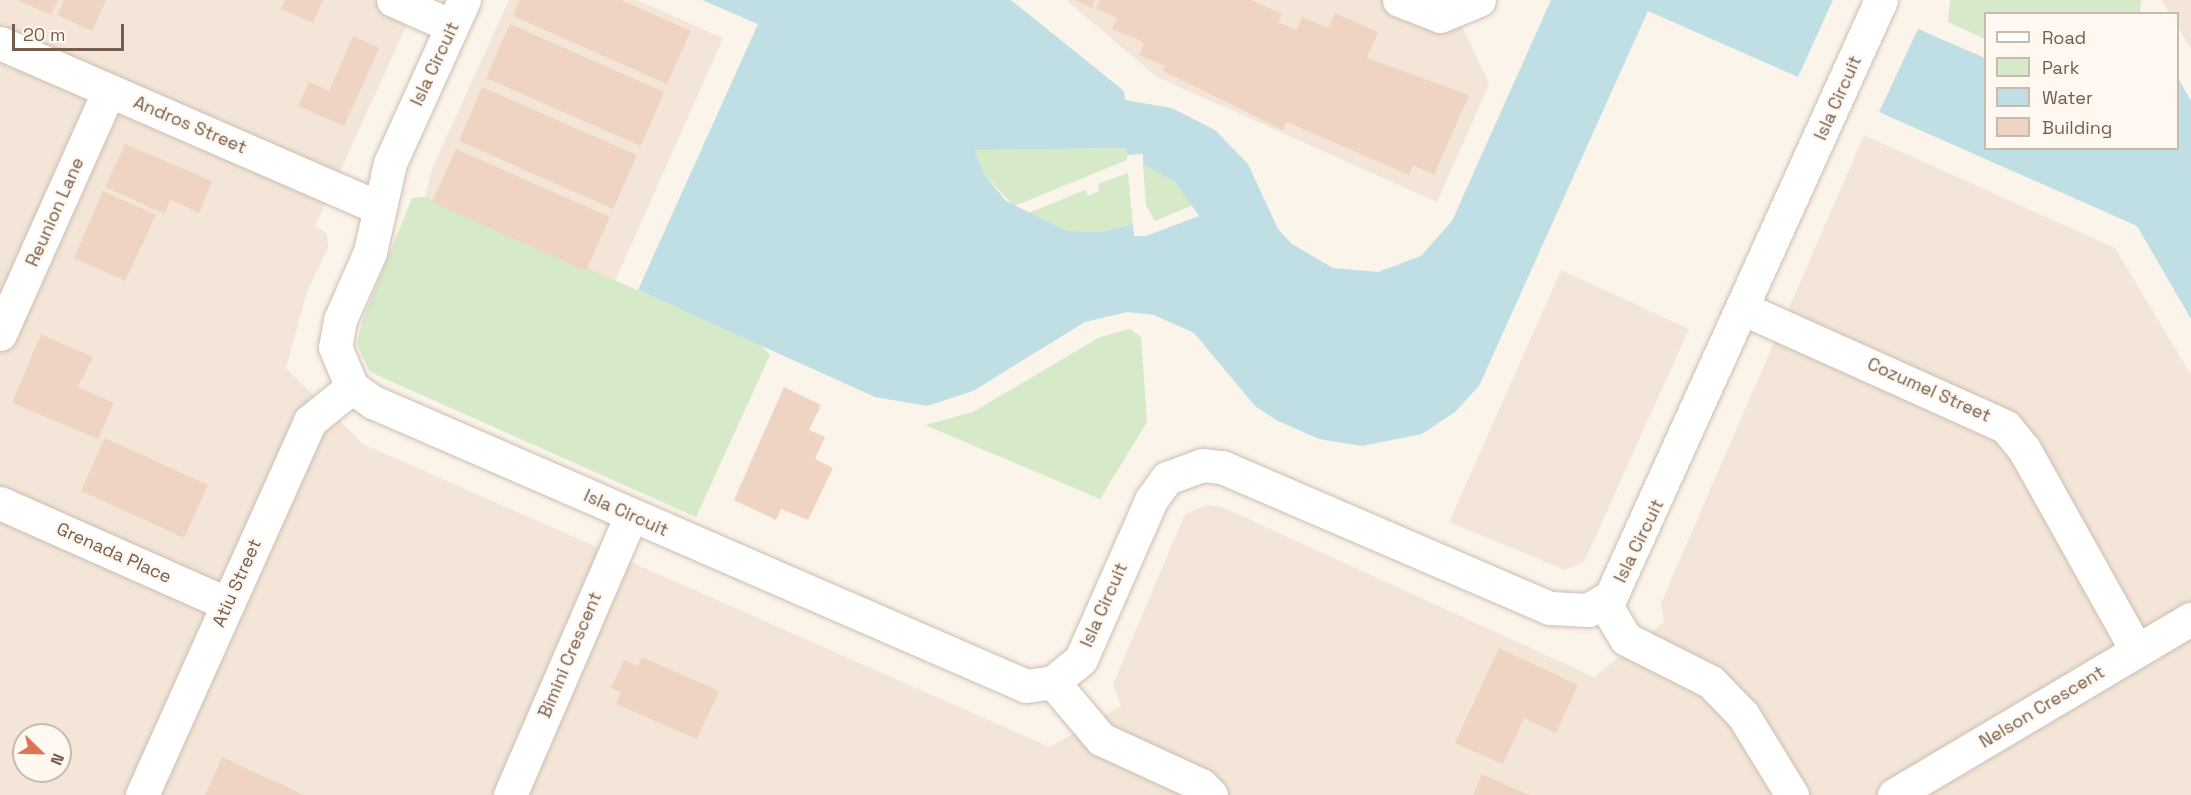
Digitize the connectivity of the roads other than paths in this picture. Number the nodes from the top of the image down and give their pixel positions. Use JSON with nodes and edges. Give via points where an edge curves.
{"nodes":[{"id":1,"x":393,"y":0,"type":"edge"},
{"id":2,"x":1399,"y":0,"type":"edge"},
{"id":3,"x":1479,"y":0,"type":"edge"},
{"id":4,"x":1881,"y":0,"type":"edge"},
{"id":5,"x":458,"y":13,"type":"edge"},
{"id":6,"x":0,"y":43,"type":"edge"},
{"id":7,"x":109,"y":90,"type":"junction"},
{"id":8,"x":380,"y":208,"type":"junction"},
{"id":9,"x":1744,"y":309,"type":"junction"},
{"id":10,"x":0,"y":334,"type":"edge"},
{"id":11,"x":352,"y":387,"type":"junction"},
{"id":12,"x":0,"y":503,"type":"edge"},
{"id":13,"x":631,"y":515,"type":"junction"},
{"id":14,"x":1603,"y":602,"type":"junction"},
{"id":15,"x":228,"y":604,"type":"junction"},
{"id":16,"x":2191,"y":619,"type":"edge"},
{"id":17,"x":2137,"y":651,"type":"junction"},
{"id":18,"x":1053,"y":682,"type":"junction"},
{"id":19,"x":142,"y":795,"type":"edge"},
{"id":20,"x":510,"y":795,"type":"edge"},
{"id":21,"x":1211,"y":795,"type":"edge"},
{"id":22,"x":1792,"y":795,"type":"edge"},
{"id":23,"x":1894,"y":795,"type":"edge"}],
"edges":[{"from":1,"to":5,"type":"street"},
{"from":2,"to":3,"type":"street","via":[[1440,16]]},
{"from":4,"to":9,"type":"street","name":"Isla Circuit"},
{"from":5,"to":8,"type":"street","name":"Isla Circuit","via":[[390,163]]},
{"from":6,"to":7,"type":"street","name":"Andros Street"},
{"from":7,"to":8,"type":"street","name":"Andros Street"},
{"from":7,"to":10,"type":"street","name":"Reunion Lane"},
{"from":8,"to":11,"type":"street","name":"Isla Circuit","via":[[335,347]]},
{"from":9,"to":14,"type":"street","name":"Isla Circuit","via":[[1623,578]]},
{"from":9,"to":17,"type":"street","name":"Cozumel Street","via":[[2006,427],[2024,449]]},
{"from":11,"to":13,"type":"street","name":"Isla Circuit","via":[[373,402]]},
{"from":11,"to":15,"type":"street","name":"Atiu Street","via":[[310,421]]},
{"from":12,"to":15,"type":"street","name":"Grenada Place"},
{"from":13,"to":18,"type":"street","name":"Isla Circuit","via":[[1010,682],[1026,686]]},
{"from":13,"to":20,"type":"street","name":"Bimini Crescent"},
{"from":14,"to":18,"type":"street","name":"Isla Circuit","via":[[1570,612],[1550,608],[1222,467],[1202,465],[1167,478],[1151,500],[1081,659]]},
{"from":14,"to":22,"type":"street","via":[[1626,639],[1712,682],[1743,716]]},
{"from":15,"to":19,"type":"street","name":"Atiu Street"},
{"from":16,"to":17,"type":"street","name":"Nelson Crescent"},
{"from":17,"to":23,"type":"street","name":"Nelson Crescent"},
{"from":18,"to":21,"type":"street","via":[[1101,739],[1201,785]]}]}
